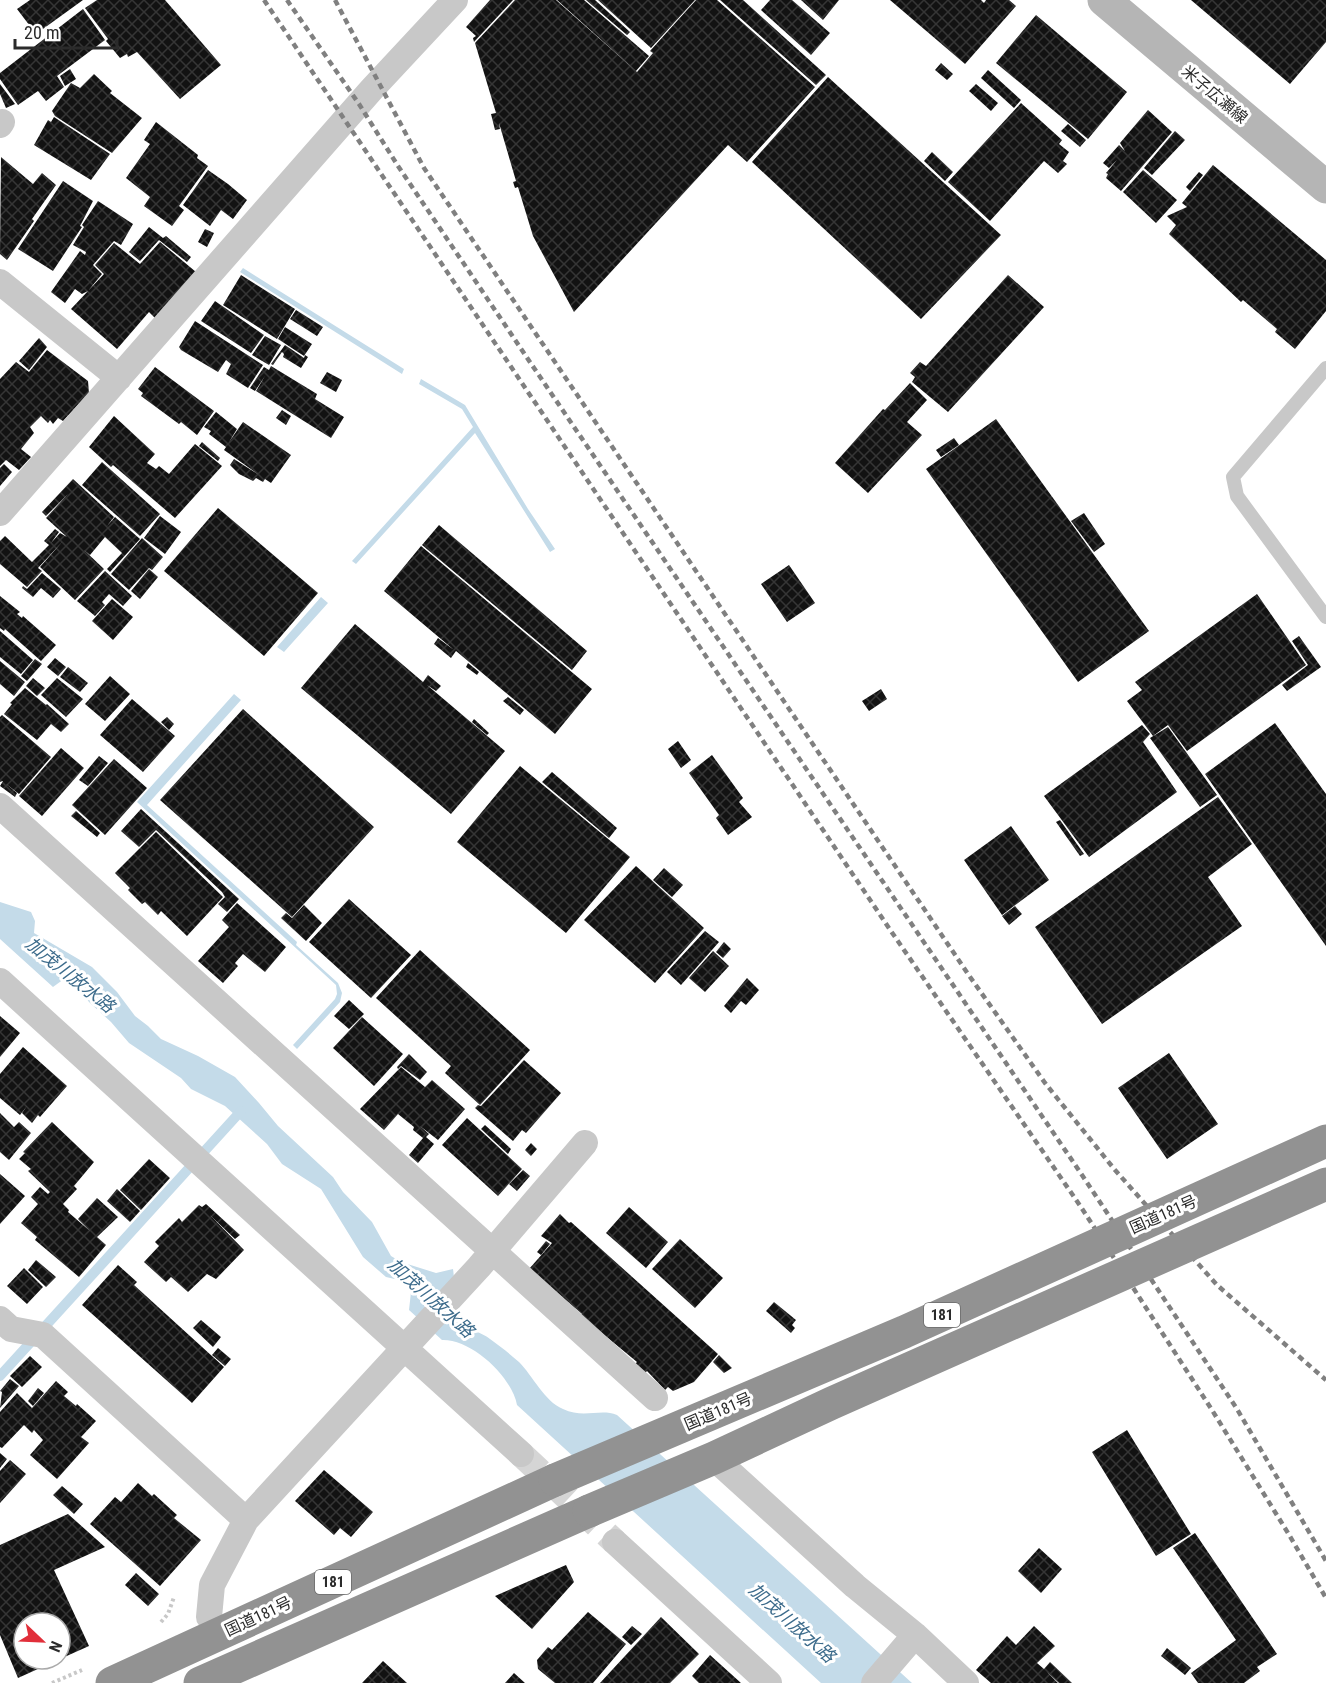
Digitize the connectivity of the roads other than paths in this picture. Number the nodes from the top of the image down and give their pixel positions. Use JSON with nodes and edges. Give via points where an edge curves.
{"nodes":[{"id":1,"x":454,"y":0,"type":"edge"},
{"id":2,"x":1104,"y":0,"type":"edge"},
{"id":3,"x":1326,"y":187,"type":"edge"},
{"id":4,"x":0,"y":282,"type":"edge"},
{"id":5,"x":1326,"y":368,"type":"edge"},
{"id":6,"x":119,"y":378,"type":"junction"},
{"id":7,"x":0,"y":513,"type":"edge"},
{"id":8,"x":1326,"y":617,"type":"edge"},
{"id":9,"x":0,"y":806,"type":"edge"},
{"id":10,"x":0,"y":981,"type":"edge"},
{"id":11,"x":1326,"y":1140,"type":"edge"},
{"id":12,"x":585,"y":1143,"type":"dead end"},
{"id":13,"x":1326,"y":1184,"type":"edge"},
{"id":14,"x":485,"y":1259,"type":"junction"},
{"id":15,"x":0,"y":1319,"type":"edge"},
{"id":16,"x":407,"y":1343,"type":"junction"},
{"id":17,"x":655,"y":1398,"type":"dead end"},
{"id":18,"x":521,"y":1454,"type":"tunnel mouth"},
{"id":19,"x":714,"y":1458,"type":"junction"},
{"id":20,"x":246,"y":1520,"type":"junction"},
{"id":21,"x":615,"y":1542,"type":"tunnel mouth"},
{"id":22,"x":209,"y":1617,"type":"dead end"},
{"id":23,"x":908,"y":1643,"type":"junction"},
{"id":24,"x":112,"y":1683,"type":"edge"},
{"id":25,"x":200,"y":1683,"type":"edge"},
{"id":26,"x":769,"y":1683,"type":"edge"},
{"id":27,"x":874,"y":1683,"type":"edge"},
{"id":28,"x":966,"y":1683,"type":"edge"}],
"edges":[{"from":1,"to":6,"type":"street"},
{"from":2,"to":3,"type":"main road","name":"米子広瀬線"},
{"from":4,"to":6,"type":"street"},
{"from":5,"to":8,"type":"lane","via":[[1233,477],[1237,496]]},
{"from":6,"to":7,"type":"street"},
{"from":9,"to":14,"type":"street"},
{"from":10,"to":16,"type":"street"},
{"from":11,"to":24,"type":"highway","name":"国道181号","number":"181","bridge":true,"via":[[904,1332],[555,1480]]},
{"from":12,"to":14,"type":"street"},
{"from":13,"to":19,"type":"highway","number":"181","bridge":true},
{"from":14,"to":16,"type":"street"},
{"from":14,"to":17,"type":"street"},
{"from":15,"to":20,"type":"street","via":[[11,1329],[43,1335]]},
{"from":16,"to":18,"type":"street"},
{"from":16,"to":20,"type":"street"},
{"from":19,"to":23,"type":"street","via":[[855,1586]]},
{"from":19,"to":25,"type":"highway","number":"181","bridge":true},
{"from":20,"to":22,"type":"street","via":[[212,1585]]},
{"from":21,"to":26,"type":"street"},
{"from":23,"to":27,"type":"street"},
{"from":23,"to":28,"type":"street"}]}
